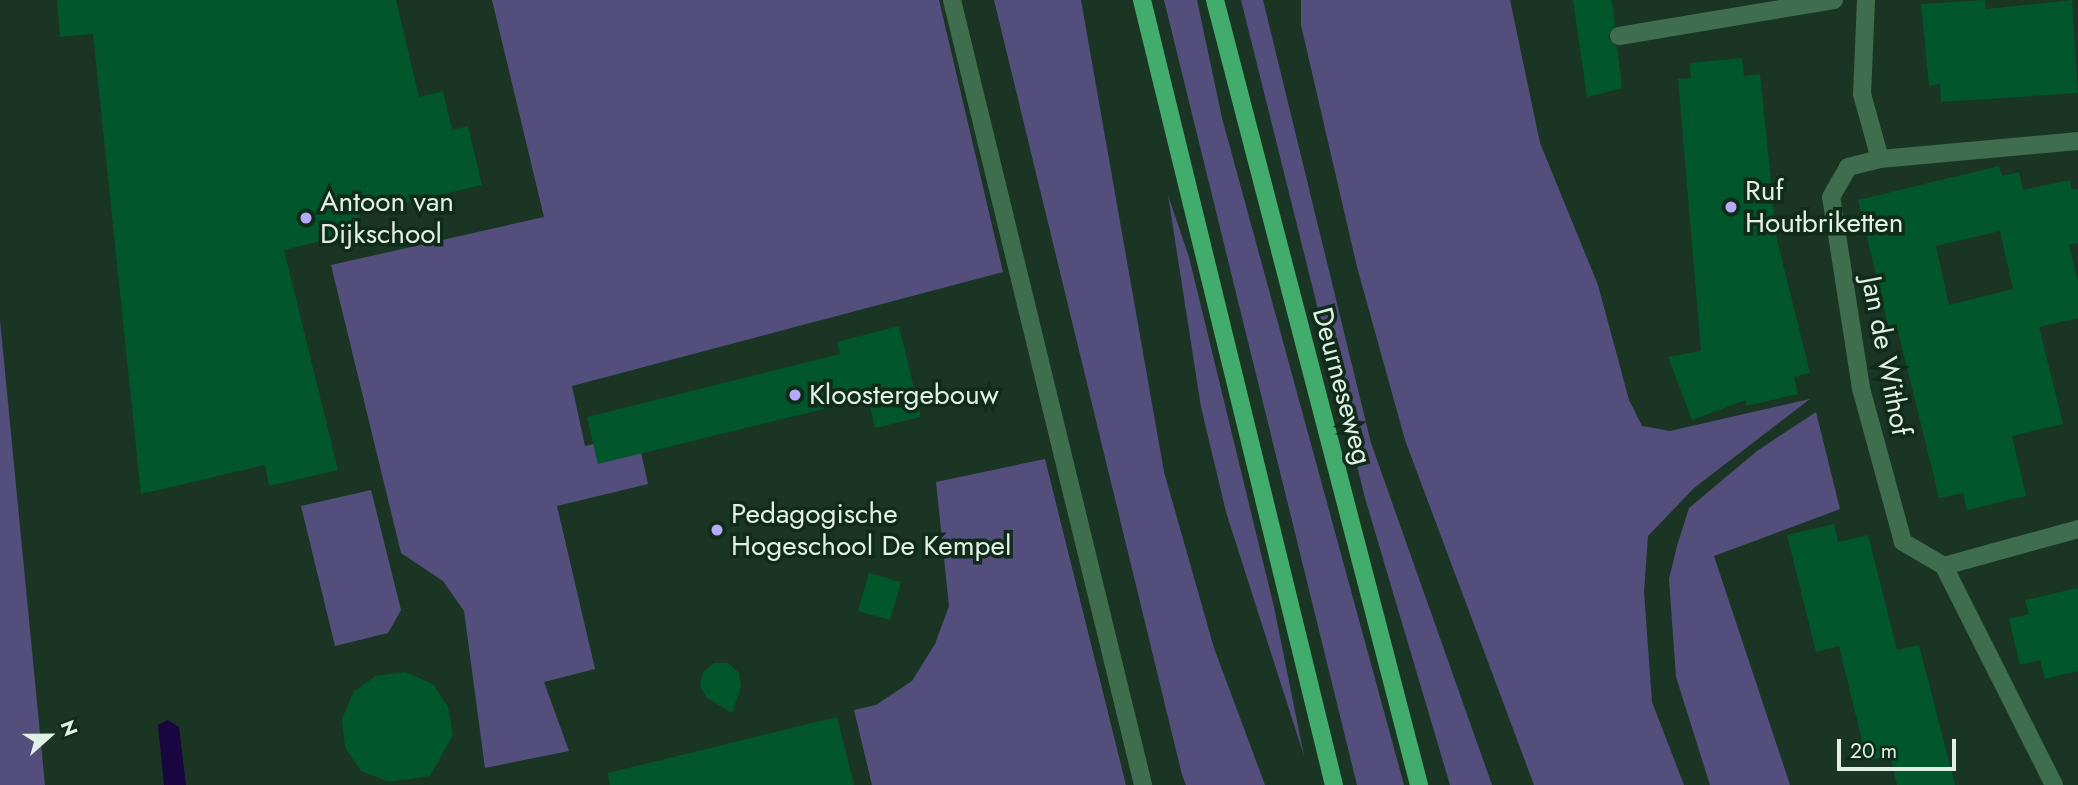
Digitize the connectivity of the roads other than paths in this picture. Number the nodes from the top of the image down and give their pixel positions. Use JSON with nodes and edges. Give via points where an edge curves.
{"nodes":[{"id":1,"x":952,"y":0,"type":"edge"},
{"id":2,"x":1142,"y":0,"type":"edge"},
{"id":3,"x":1215,"y":0,"type":"edge"},
{"id":4,"x":1834,"y":0,"type":"edge"},
{"id":5,"x":1866,"y":0,"type":"edge"},
{"id":6,"x":1619,"y":36,"type":"dead end"},
{"id":7,"x":2078,"y":141,"type":"edge"},
{"id":8,"x":1880,"y":159,"type":"junction"},
{"id":9,"x":2078,"y":529,"type":"edge"},
{"id":10,"x":1944,"y":566,"type":"junction"},
{"id":11,"x":1143,"y":785,"type":"edge"},
{"id":12,"x":1334,"y":785,"type":"edge"},
{"id":13,"x":1419,"y":785,"type":"edge"},
{"id":14,"x":2054,"y":785,"type":"edge"}],
"edges":[{"from":1,"to":11,"type":"street"},
{"from":2,"to":12,"type":"main road"},
{"from":3,"to":13,"type":"main road","name":"Deurneseweg"},
{"from":4,"to":6,"type":"street"},
{"from":5,"to":8,"type":"street","via":[[1862,94]]},
{"from":7,"to":8,"type":"street","name":"Jan de Withof"},
{"from":8,"to":10,"type":"street","name":"Jan de Withof","via":[[1848,167],[1831,197],[1861,388],[1903,542]]},
{"from":9,"to":10,"type":"street"},
{"from":10,"to":14,"type":"street"}]}
